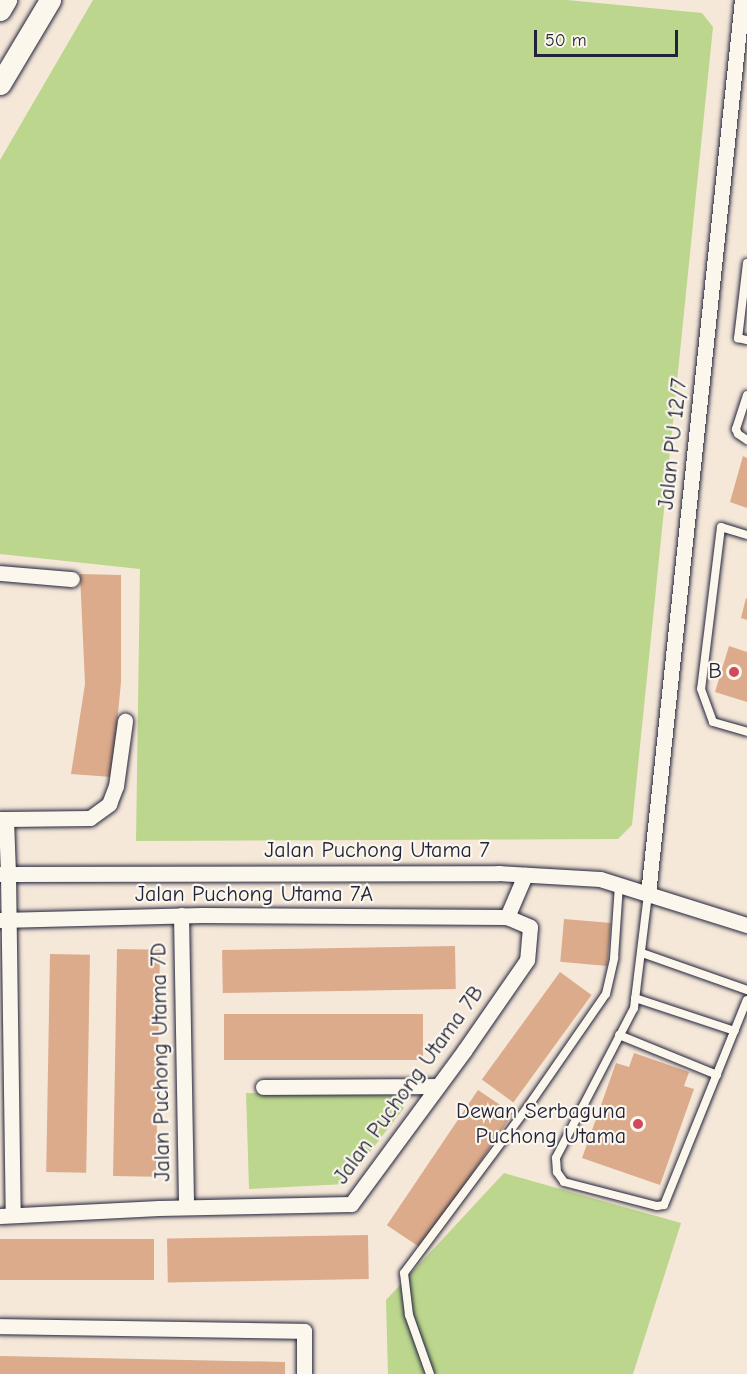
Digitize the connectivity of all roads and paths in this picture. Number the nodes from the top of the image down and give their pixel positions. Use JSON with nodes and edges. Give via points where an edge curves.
{"nodes":[{"id":1,"x":6,"y":0,"type":"edge"},
{"id":2,"x":51,"y":0,"type":"edge"},
{"id":3,"x":742,"y":0,"type":"edge"},
{"id":4,"x":0,"y":10,"type":"edge"},
{"id":5,"x":0,"y":84,"type":"edge"},
{"id":6,"x":747,"y":263,"type":"edge"},
{"id":7,"x":747,"y":340,"type":"edge"},
{"id":8,"x":747,"y":395,"type":"edge"},
{"id":9,"x":747,"y":440,"type":"edge"},
{"id":10,"x":747,"y":535,"type":"edge"},
{"id":11,"x":0,"y":573,"type":"edge"},
{"id":12,"x":72,"y":579,"type":"dead end"},
{"id":13,"x":125,"y":721,"type":"dead end"},
{"id":14,"x":747,"y":732,"type":"edge"},
{"id":15,"x":3,"y":819,"type":"edge"},
{"id":16,"x":4,"y":874,"type":"edge"},
{"id":17,"x":525,"y":875,"type":"junction"},
{"id":18,"x":619,"y":885,"type":"junction"},
{"id":19,"x":648,"y":894,"type":"junction"},
{"id":20,"x":181,"y":915,"type":"junction"},
{"id":21,"x":507,"y":917,"type":"junction"},
{"id":22,"x":4,"y":920,"type":"edge"},
{"id":23,"x":747,"y":925,"type":"edge"},
{"id":24,"x":642,"y":953,"type":"junction"},
{"id":25,"x":747,"y":990,"type":"edge"},
{"id":26,"x":635,"y":998,"type":"junction"},
{"id":27,"x":747,"y":1000,"type":"edge"},
{"id":28,"x":745,"y":1012,"type":"edge"},
{"id":29,"x":735,"y":1031,"type":"junction"},
{"id":30,"x":619,"y":1035,"type":"junction"},
{"id":31,"x":717,"y":1075,"type":"junction"},
{"id":32,"x":438,"y":1086,"type":"junction"},
{"id":33,"x":263,"y":1087,"type":"dead end"},
{"id":34,"x":186,"y":1207,"type":"junction"},
{"id":35,"x":7,"y":1216,"type":"edge"},
{"id":36,"x":0,"y":1326,"type":"edge"},
{"id":37,"x":304,"y":1374,"type":"edge"},
{"id":38,"x":430,"y":1374,"type":"edge"}],
"edges":[{"from":1,"to":4,"type":"main road"},
{"from":2,"to":5,"type":"main road"},
{"from":3,"to":19,"type":"street","name":"Jalan PU 12/7"},
{"from":6,"to":7,"type":"lane","via":[[738,338]]},
{"from":8,"to":9,"type":"lane","via":[[736,429]]},
{"from":10,"to":14,"type":"lane","via":[[721,527],[701,689],[712,722]]},
{"from":11,"to":12,"type":"street"},
{"from":13,"to":15,"type":"street","via":[[116,786],[109,804],[90,818]]},
{"from":15,"to":16,"type":"street"},
{"from":16,"to":17,"type":"street","name":"Jalan Puchong Utama 7"},
{"from":16,"to":22,"type":"street"},
{"from":17,"to":18,"type":"street","name":"Jalan Puchong Utama 7","via":[[600,879]]},
{"from":17,"to":21,"type":"street"},
{"from":18,"to":19,"type":"street","name":"Jalan Puchong Utama 7"},
{"from":18,"to":38,"type":"lane","via":[[614,958],[606,994],[404,1273],[409,1315]]},
{"from":19,"to":23,"type":"street","name":"Jalan Puchong Utama 7"},
{"from":19,"to":24,"type":"lane"},
{"from":20,"to":21,"type":"street","name":"Jalan Puchong Utama 7A"},
{"from":20,"to":22,"type":"street","name":"Jalan Puchong Utama 7A"},
{"from":20,"to":34,"type":"street","name":"Jalan Puchong Utama 7D"},
{"from":21,"to":32,"type":"street","name":"Jalan Puchong Utama 7B","via":[[530,927],[527,960]]},
{"from":22,"to":35,"type":"street"},
{"from":24,"to":25,"type":"lane"},
{"from":24,"to":26,"type":"lane"},
{"from":26,"to":29,"type":"lane"},
{"from":26,"to":30,"type":"lane","via":[[634,1008]]},
{"from":27,"to":28,"type":"lane"},
{"from":28,"to":29,"type":"lane"},
{"from":29,"to":31,"type":"lane"},
{"from":30,"to":31,"type":"lane"},
{"from":30,"to":31,"type":"lane","via":[[556,1158],[557,1172],[564,1182],[664,1205]]},
{"from":32,"to":33,"type":"street"},
{"from":32,"to":34,"type":"street","name":"Jalan Puchong Utama 7B","via":[[351,1204]]},
{"from":34,"to":35,"type":"street","name":"Jalan Puchong Utama 7B"},
{"from":36,"to":37,"type":"street","via":[[304,1331]]}]}
